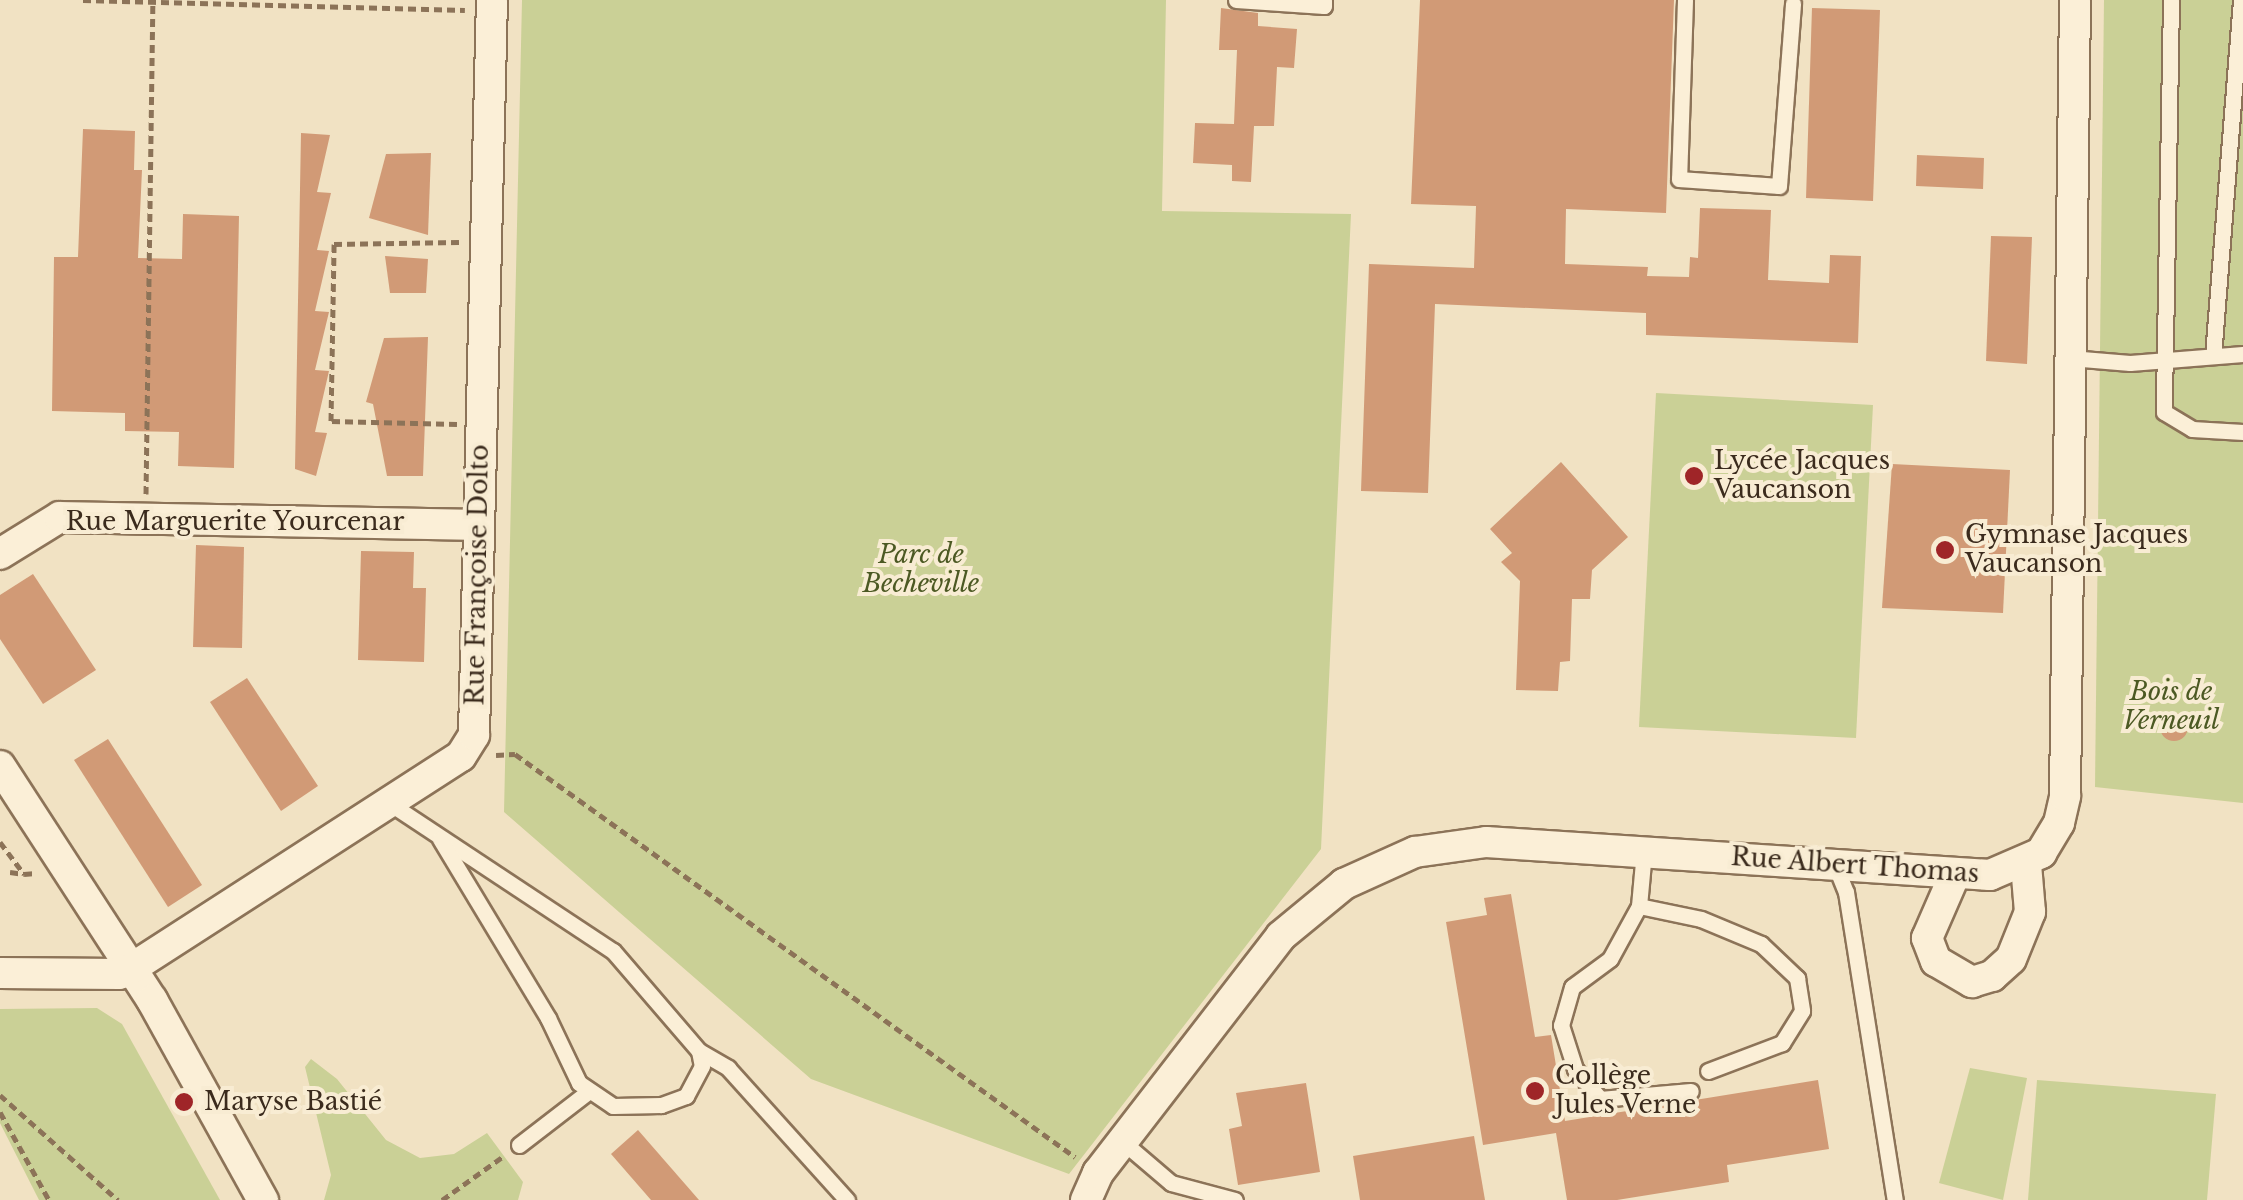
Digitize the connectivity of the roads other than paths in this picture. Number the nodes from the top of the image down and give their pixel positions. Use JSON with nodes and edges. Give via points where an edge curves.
{"nodes":[{"id":1,"x":1236,"y":0,"type":"edge"},
{"id":2,"x":1324,"y":0,"type":"edge"},
{"id":3,"x":1685,"y":0,"type":"edge"},
{"id":4,"x":2075,"y":0,"type":"edge"},
{"id":5,"x":2171,"y":0,"type":"edge"},
{"id":6,"x":2242,"y":0,"type":"edge"},
{"id":7,"x":1792,"y":4,"type":"dead end"},
{"id":8,"x":492,"y":6,"type":"edge"},
{"id":9,"x":2243,"y":354,"type":"edge"},
{"id":10,"x":2214,"y":356,"type":"junction"},
{"id":11,"x":2070,"y":358,"type":"junction"},
{"id":12,"x":2162,"y":361,"type":"junction"},
{"id":13,"x":2243,"y":432,"type":"edge"},
{"id":14,"x":479,"y":525,"type":"junction"},
{"id":15,"x":0,"y":554,"type":"edge"},
{"id":16,"x":0,"y":766,"type":"edge"},
{"id":17,"x":389,"y":803,"type":"junction"},
{"id":18,"x":440,"y":839,"type":"junction"},
{"id":19,"x":1644,"y":852,"type":"junction"},
{"id":20,"x":2026,"y":864,"type":"junction"},
{"id":21,"x":1835,"y":865,"type":"junction"},
{"id":22,"x":1955,"y":874,"type":"junction"},
{"id":23,"x":1639,"y":906,"type":"junction"},
{"id":24,"x":132,"y":968,"type":"junction"},
{"id":25,"x":0,"y":972,"type":"edge"},
{"id":26,"x":699,"y":1051,"type":"junction"},
{"id":27,"x":1708,"y":1071,"type":"dead end"},
{"id":28,"x":588,"y":1091,"type":"junction"},
{"id":29,"x":1691,"y":1091,"type":"dead end"},
{"id":30,"x":1123,"y":1142,"type":"junction"},
{"id":31,"x":519,"y":1146,"type":"road end"},
{"id":32,"x":1092,"y":1187,"type":"edge"},
{"id":33,"x":263,"y":1200,"type":"edge"},
{"id":34,"x":848,"y":1200,"type":"edge"},
{"id":35,"x":1235,"y":1200,"type":"edge"},
{"id":36,"x":1895,"y":1200,"type":"edge"}],
"edges":[{"from":1,"to":2,"type":"lane","via":[[1324,6]]},
{"from":3,"to":7,"type":"lane","via":[[1679,179],[1780,186]]},
{"from":4,"to":11,"type":"street"},
{"from":5,"to":12,"type":"lane"},
{"from":6,"to":10,"type":"lane"},
{"from":8,"to":14,"type":"street","name":"Rue Françoise Dolto"},
{"from":9,"to":10,"type":"lane"},
{"from":10,"to":12,"type":"lane"},
{"from":11,"to":12,"type":"lane"},
{"from":11,"to":20,"type":"street","via":[[2065,796],[2051,839]]},
{"from":12,"to":13,"type":"lane","via":[[2164,412],[2171,421]]},
{"from":14,"to":15,"type":"street","name":"Rue Marguerite Yourcenar","via":[[60,516]]},
{"from":14,"to":17,"type":"street","name":"Rue Françoise Dolto","via":[[474,736],[461,756]]},
{"from":16,"to":24,"type":"street"},
{"from":17,"to":18,"type":"lane"},
{"from":17,"to":24,"type":"street"},
{"from":18,"to":26,"type":"lane","via":[[498,870],[613,951]]},
{"from":18,"to":28,"type":"lane"},
{"from":19,"to":21,"type":"street","name":"Rue Albert Thomas"},
{"from":19,"to":23,"type":"lane"},
{"from":19,"to":30,"type":"street","name":"Rue Albert Thomas","via":[[1454,845],[1415,852],[1344,884],[1280,936]]},
{"from":20,"to":22,"type":"street","name":"Rue Albert Thomas","via":[[1990,875]]},
{"from":20,"to":22,"type":"street","via":[[2030,912],[2012,959],[1972,982],[1936,962],[1927,938]]},
{"from":21,"to":22,"type":"street","name":"Rue Albert Thomas"},
{"from":21,"to":36,"type":"lane","via":[[1846,892]]},
{"from":23,"to":27,"type":"lane","via":[[1700,919],[1761,944],[1797,978],[1802,1011],[1782,1043]]},
{"from":23,"to":29,"type":"lane","via":[[1610,959],[1572,987],[1562,1003],[1566,1046],[1585,1086],[1600,1099]]},
{"from":24,"to":25,"type":"street","via":[[118,974]]},
{"from":24,"to":33,"type":"street"},
{"from":26,"to":28,"type":"lane","via":[[702,1066],[686,1096],[632,1108]]},
{"from":26,"to":34,"type":"lane","via":[[728,1068]]},
{"from":28,"to":31,"type":"lane"},
{"from":30,"to":32,"type":"street","name":"Rue Albert Thomas"},
{"from":30,"to":35,"type":"lane","via":[[1171,1182]]}]}
